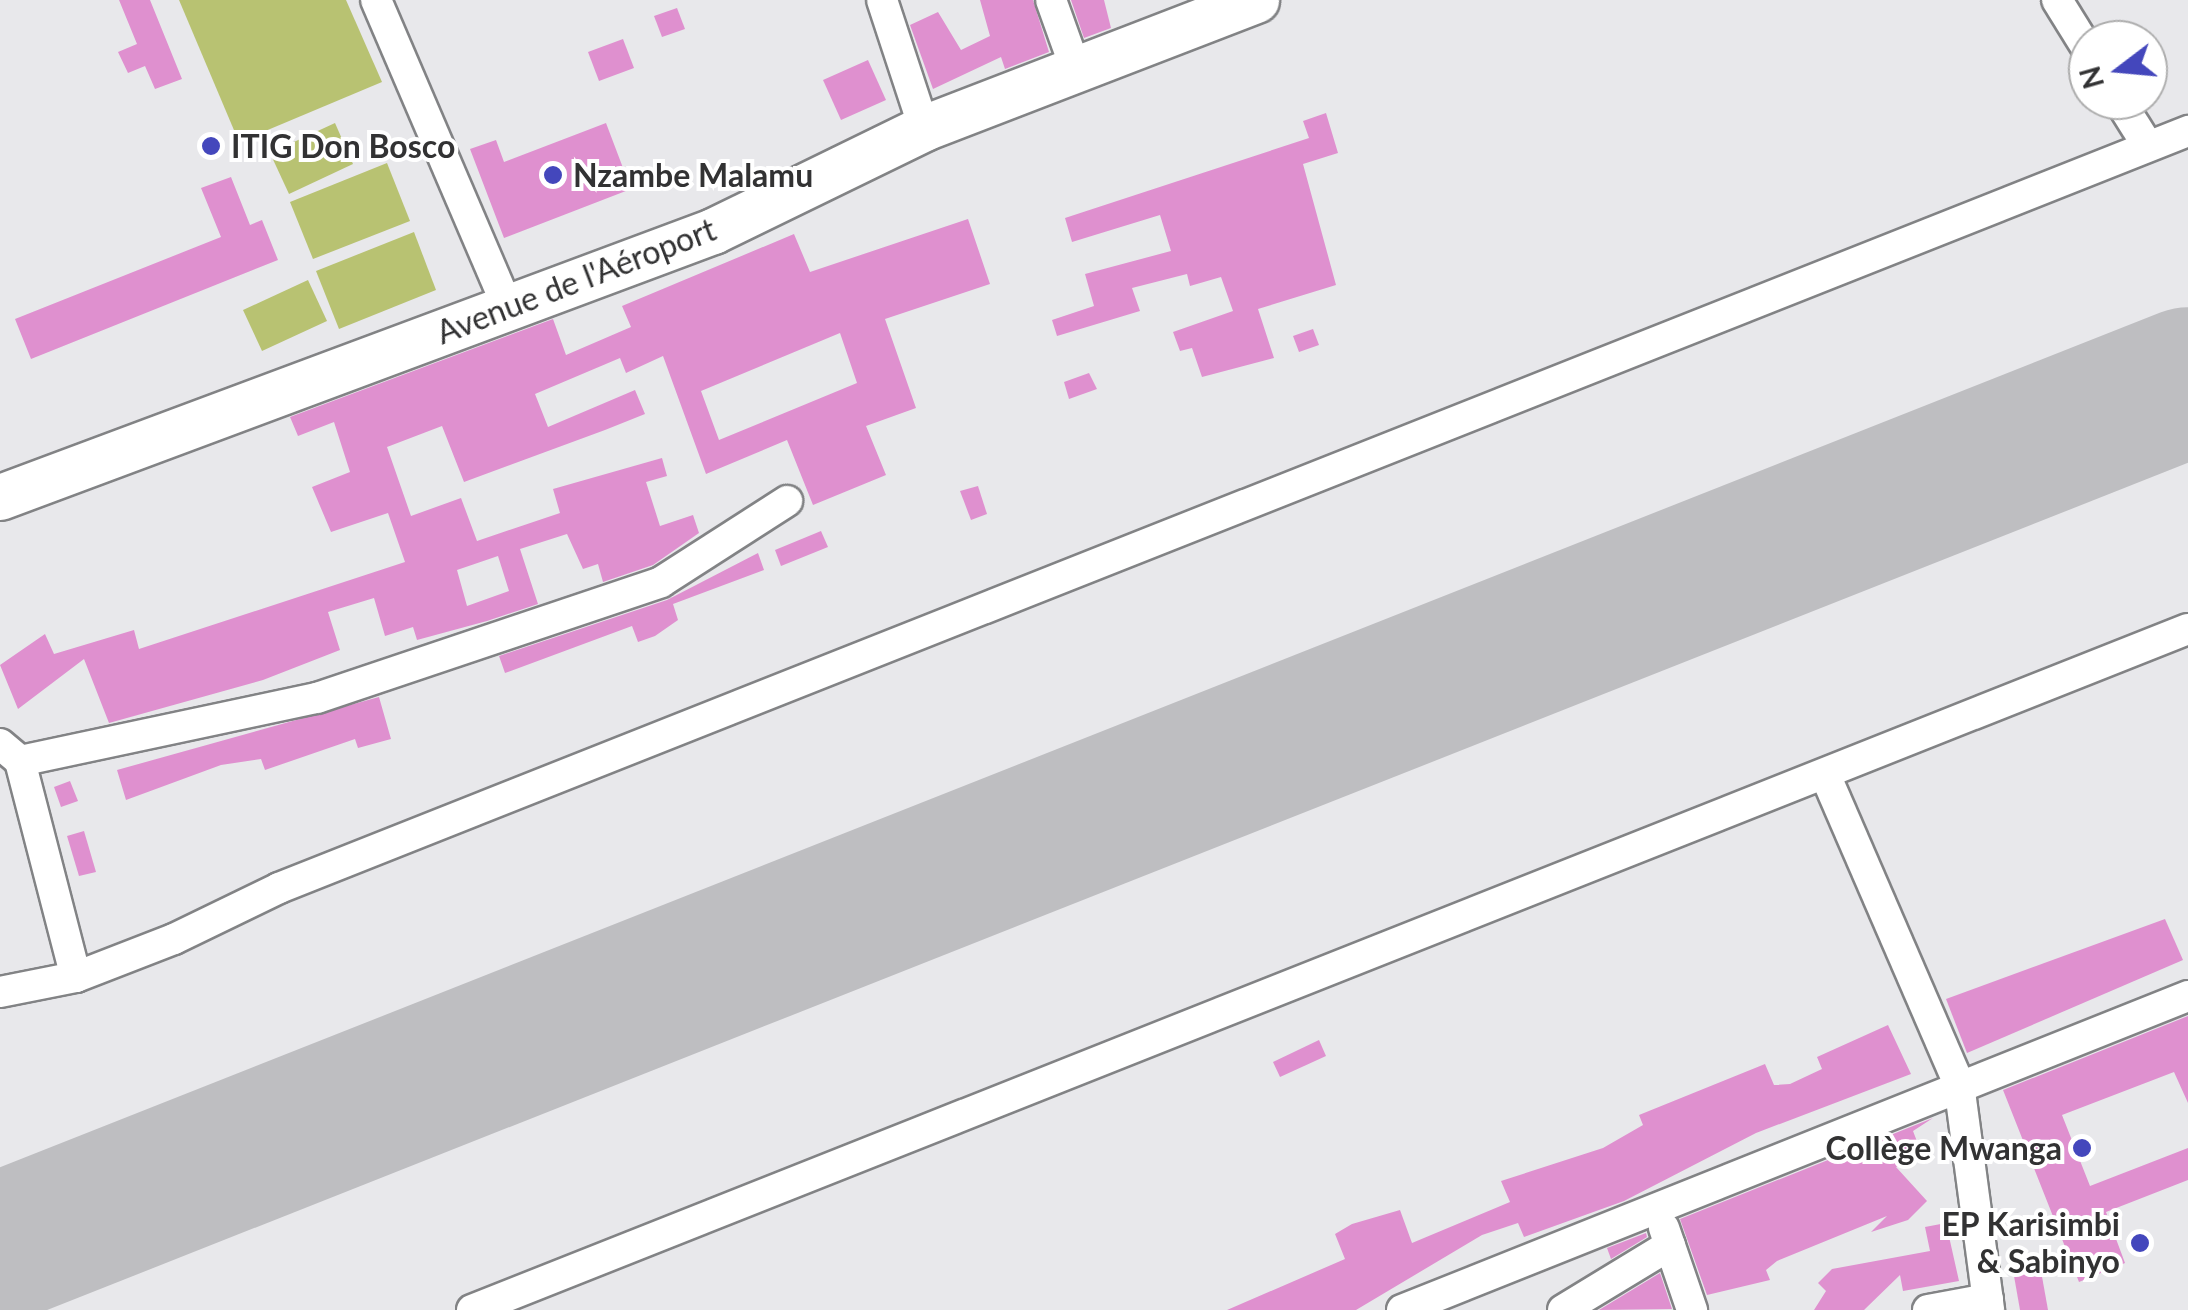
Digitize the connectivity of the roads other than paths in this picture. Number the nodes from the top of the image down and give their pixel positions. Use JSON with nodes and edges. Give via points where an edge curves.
{"nodes":[{"id":1,"x":376,"y":0,"type":"edge"},
{"id":2,"x":882,"y":0,"type":"edge"},
{"id":3,"x":1052,"y":0,"type":"edge"},
{"id":4,"x":1256,"y":0,"type":"edge"},
{"id":5,"x":1076,"y":70,"type":"junction"},
{"id":6,"x":2132,"y":120,"type":"edge"},
{"id":7,"x":924,"y":128,"type":"junction"},
{"id":8,"x":2188,"y":131,"type":"edge"},
{"id":9,"x":2148,"y":146,"type":"junction"},
{"id":10,"x":508,"y":308,"type":"junction"},
{"id":11,"x":0,"y":498,"type":"edge"},
{"id":12,"x":787,"y":501,"type":"dead end"},
{"id":13,"x":2188,"y":629,"type":"edge"},
{"id":14,"x":10,"y":753,"type":"edge"},
{"id":15,"x":1827,"y":779,"type":"junction"},
{"id":16,"x":76,"y":977,"type":"junction"},
{"id":17,"x":5,"y":996,"type":"edge"},
{"id":18,"x":2188,"y":996,"type":"edge"},
{"id":19,"x":1959,"y":1084,"type":"junction"},
{"id":20,"x":1658,"y":1210,"type":"junction"},
{"id":21,"x":1670,"y":1245,"type":"junction"},
{"id":22,"x":1989,"y":1304,"type":"edge"},
{"id":23,"x":472,"y":1310,"type":"edge"},
{"id":24,"x":1402,"y":1310,"type":"edge"},
{"id":25,"x":1564,"y":1310,"type":"edge"},
{"id":26,"x":1692,"y":1310,"type":"edge"},
{"id":27,"x":1928,"y":1310,"type":"edge"}],
"edges":[{"from":1,"to":10,"type":"street"},
{"from":2,"to":7,"type":"street"},
{"from":3,"to":5,"type":"street"},
{"from":4,"to":5,"type":"highway","name":"Avenue de l'Aéroport"},
{"from":5,"to":7,"type":"highway","name":"Avenue de l'Aéroport"},
{"from":6,"to":9,"type":"street"},
{"from":7,"to":10,"type":"highway","name":"Avenue de l'Aéroport","via":[[713,232]]},
{"from":8,"to":9,"type":"street"},
{"from":9,"to":16,"type":"street","via":[[278,888]]},
{"from":10,"to":11,"type":"highway","name":"Avenue de l'Aéroport"},
{"from":12,"to":14,"type":"street","via":[[661,582],[317,698]]},
{"from":13,"to":15,"type":"street"},
{"from":14,"to":16,"type":"street"},
{"from":15,"to":19,"type":"street"},
{"from":15,"to":23,"type":"street"},
{"from":16,"to":17,"type":"street"},
{"from":18,"to":19,"type":"street"},
{"from":19,"to":20,"type":"street"},
{"from":19,"to":22,"type":"street"},
{"from":20,"to":21,"type":"street"},
{"from":20,"to":24,"type":"street"},
{"from":21,"to":25,"type":"street"},
{"from":21,"to":26,"type":"street"},
{"from":22,"to":27,"type":"street"}]}
